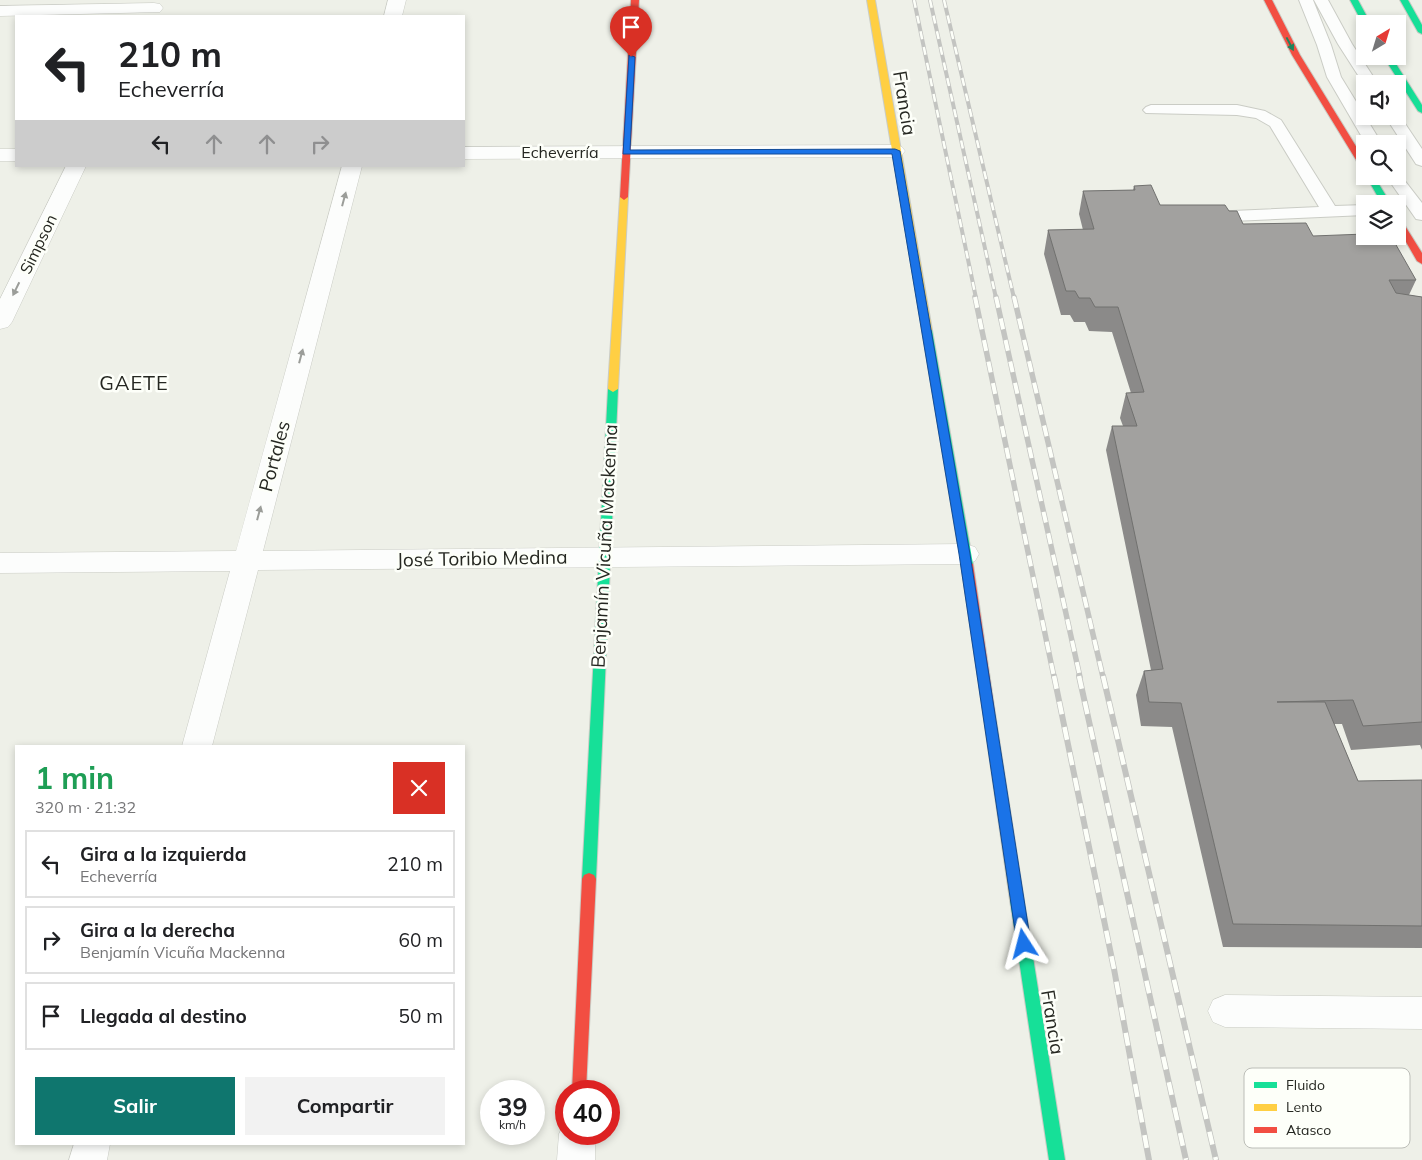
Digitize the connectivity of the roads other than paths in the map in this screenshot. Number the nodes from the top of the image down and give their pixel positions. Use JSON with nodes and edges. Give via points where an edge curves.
{"nodes":[{"id":1,"x":397,"y":0,"type":"edge"},
{"id":2,"x":635,"y":0,"type":"edge"},
{"id":3,"x":871,"y":0,"type":"edge"},
{"id":4,"x":1268,"y":0,"type":"edge"},
{"id":5,"x":1306,"y":0,"type":"edge"},
{"id":6,"x":1321,"y":0,"type":"edge"},
{"id":7,"x":1354,"y":0,"type":"edge"},
{"id":8,"x":1404,"y":0,"type":"edge"},
{"id":9,"x":154,"y":8,"type":"edge"},
{"id":10,"x":0,"y":10,"type":"edge"},
{"id":11,"x":393,"y":15,"type":"edge"},
{"id":12,"x":1362,"y":15,"type":"edge"},
{"id":13,"x":1422,"y":32,"type":"edge"},
{"id":14,"x":1393,"y":65,"type":"edge"},
{"id":15,"x":1365,"y":75,"type":"edge"},
{"id":16,"x":1150,"y":110,"type":"dead end"},
{"id":17,"x":1422,"y":111,"type":"edge"},
{"id":18,"x":1399,"y":125,"type":"edge"},
{"id":19,"x":1369,"y":135,"type":"edge"},
{"id":20,"x":895,"y":151,"type":"junction"},
{"id":21,"x":626,"y":152,"type":"junction"},
{"id":22,"x":465,"y":153,"type":"edge"},
{"id":23,"x":1356,"y":153,"type":"edge"},
{"id":24,"x":0,"y":155,"type":"edge"},
{"id":25,"x":15,"y":155,"type":"edge"},
{"id":26,"x":1422,"y":161,"type":"edge"},
{"id":27,"x":76,"y":167,"type":"edge"},
{"id":28,"x":352,"y":167,"type":"edge"},
{"id":29,"x":1400,"y":185,"type":"edge"},
{"id":30,"x":1356,"y":211,"type":"edge"},
{"id":31,"x":1330,"y":212,"type":"junction"},
{"id":32,"x":1422,"y":215,"type":"edge"},
{"id":33,"x":1208,"y":217,"type":"edge"},
{"id":34,"x":1406,"y":234,"type":"edge"},
{"id":35,"x":1422,"y":261,"type":"edge"},
{"id":36,"x":0,"y":322,"type":"edge"},
{"id":37,"x":965,"y":554,"type":"junction"},
{"id":38,"x":603,"y":557,"type":"junction"},
{"id":39,"x":246,"y":560,"type":"junction"},
{"id":40,"x":0,"y":563,"type":"edge"},
{"id":41,"x":197,"y":745,"type":"edge"},
{"id":42,"x":1225,"y":1010,"type":"dead end"},
{"id":43,"x":1422,"y":1013,"type":"edge"},
{"id":44,"x":579,"y":1080,"type":"edge"},
{"id":45,"x":92,"y":1145,"type":"edge"},
{"id":46,"x":577,"y":1145,"type":"edge"},
{"id":47,"x":88,"y":1160,"type":"edge"},
{"id":48,"x":576,"y":1160,"type":"edge"},
{"id":49,"x":1057,"y":1160,"type":"edge"}],
"edges":[{"from":1,"to":11,"type":"street"},
{"from":2,"to":21,"type":"main road","name":"Benjamín Vicuña Mackenna"},
{"from":3,"to":20,"type":"main road","name":"Francia"},
{"from":4,"to":23,"type":"main road","one_way":true,"via":[[1296,55]]},
{"from":5,"to":19,"type":"lane","via":[[1334,77]]},
{"from":6,"to":15,"type":"lane"},
{"from":7,"to":12,"type":"main road"},
{"from":8,"to":13,"type":"main road"},
{"from":9,"to":10,"type":"street"},
{"from":14,"to":17,"type":"main road"},
{"from":16,"to":31,"type":"lane","via":[[1236,110],[1260,114],[1276,123]]},
{"from":18,"to":26,"type":"lane"},
{"from":20,"to":21,"type":"street","name":"Echeverría"},
{"from":20,"to":37,"type":"main road","name":"Francia"},
{"from":21,"to":22,"type":"street","name":"Echeverría"},
{"from":21,"to":38,"type":"main road","name":"Benjamín Vicuña Mackenna"},
{"from":24,"to":25,"type":"street"},
{"from":27,"to":36,"type":"street","name":"Simpson","one_way":true},
{"from":39,"to":28,"type":"street","name":"Portales","one_way":true},
{"from":29,"to":32,"type":"lane"},
{"from":30,"to":31,"type":"lane"},
{"from":31,"to":33,"type":"lane"},
{"from":34,"to":35,"type":"main road"},
{"from":37,"to":38,"type":"street","name":"José Toribio Medina"},
{"from":37,"to":49,"type":"main road","name":"Francia"},
{"from":38,"to":39,"type":"street","name":"José Toribio Medina"},
{"from":38,"to":44,"type":"main road","name":"Benjamín Vicuña Mackenna"},
{"from":39,"to":40,"type":"street","name":"José Toribio Medina"},
{"from":39,"to":41,"type":"street","name":"Portales"},
{"from":42,"to":43,"type":"street"},
{"from":45,"to":47,"type":"street"},
{"from":46,"to":48,"type":"street"}]}
